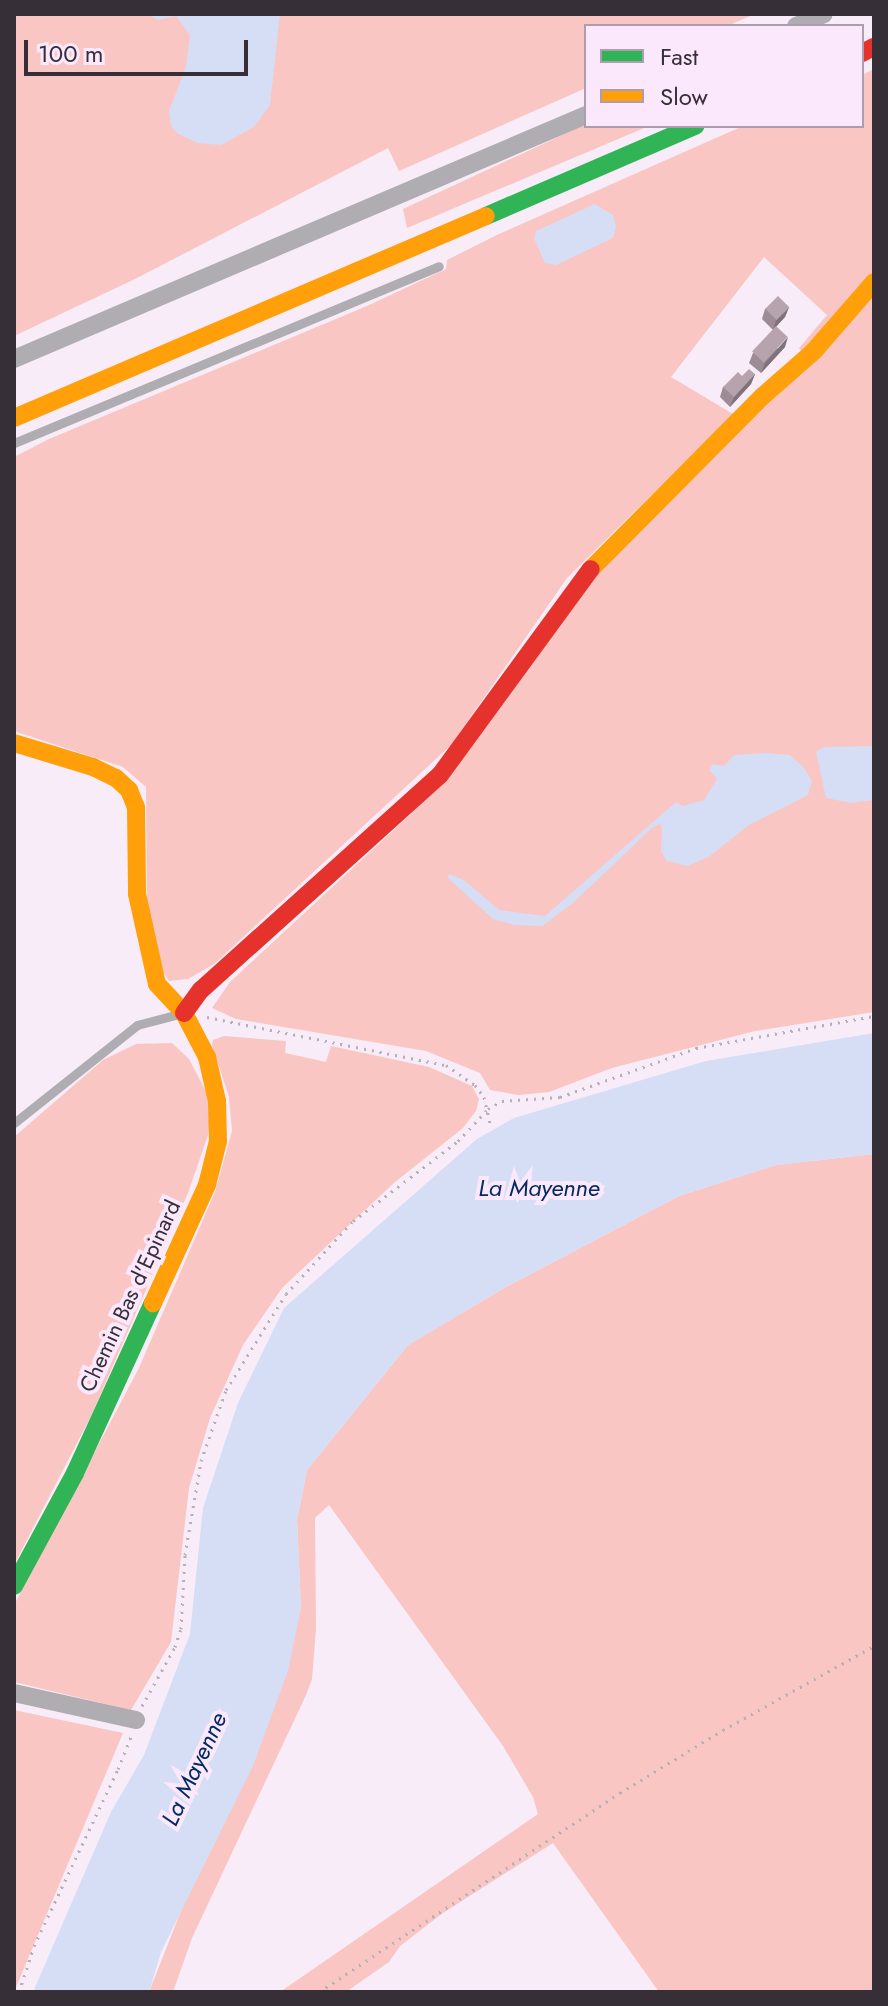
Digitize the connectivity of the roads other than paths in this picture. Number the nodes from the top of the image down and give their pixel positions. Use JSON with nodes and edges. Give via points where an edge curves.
{"nodes":[{"id":1,"x":824,"y":14,"type":"edge"},
{"id":2,"x":801,"y":24,"type":"edge"},
{"id":3,"x":584,"y":116,"type":"edge"},
{"id":4,"x":690,"y":128,"type":"edge"},
{"id":5,"x":439,"y":266,"type":"dead end"},
{"id":6,"x":874,"y":282,"type":"edge"},
{"id":7,"x":14,"y":359,"type":"edge"},
{"id":8,"x":14,"y":418,"type":"edge"},
{"id":9,"x":14,"y":443,"type":"edge"},
{"id":10,"x":14,"y":743,"type":"edge"},
{"id":11,"x":184,"y":1013,"type":"junction"},
{"id":12,"x":14,"y":1123,"type":"edge"},
{"id":13,"x":14,"y":1586,"type":"edge"},
{"id":14,"x":14,"y":1693,"type":"edge"},
{"id":15,"x":136,"y":1720,"type":"road end"}],
"edges":[{"from":1,"to":2,"type":"street"},
{"from":3,"to":7,"type":"street"},
{"from":4,"to":8,"type":"street"},
{"from":5,"to":9,"type":"lane"},
{"from":6,"to":11,"type":"street","via":[[814,351],[586,574],[440,775],[201,990]]},
{"from":10,"to":11,"type":"street","name":"Chemin Bas d'Epinard","via":[[93,767],[129,790],[136,807],[137,894],[145,940],[157,984]]},
{"from":11,"to":12,"type":"lane","via":[[137,1025]]},
{"from":11,"to":13,"type":"street","name":"Chemin Bas d'Epinard","via":[[207,1057],[217,1101],[218,1141],[207,1185],[75,1473]]},
{"from":14,"to":15,"type":"street"}]}
